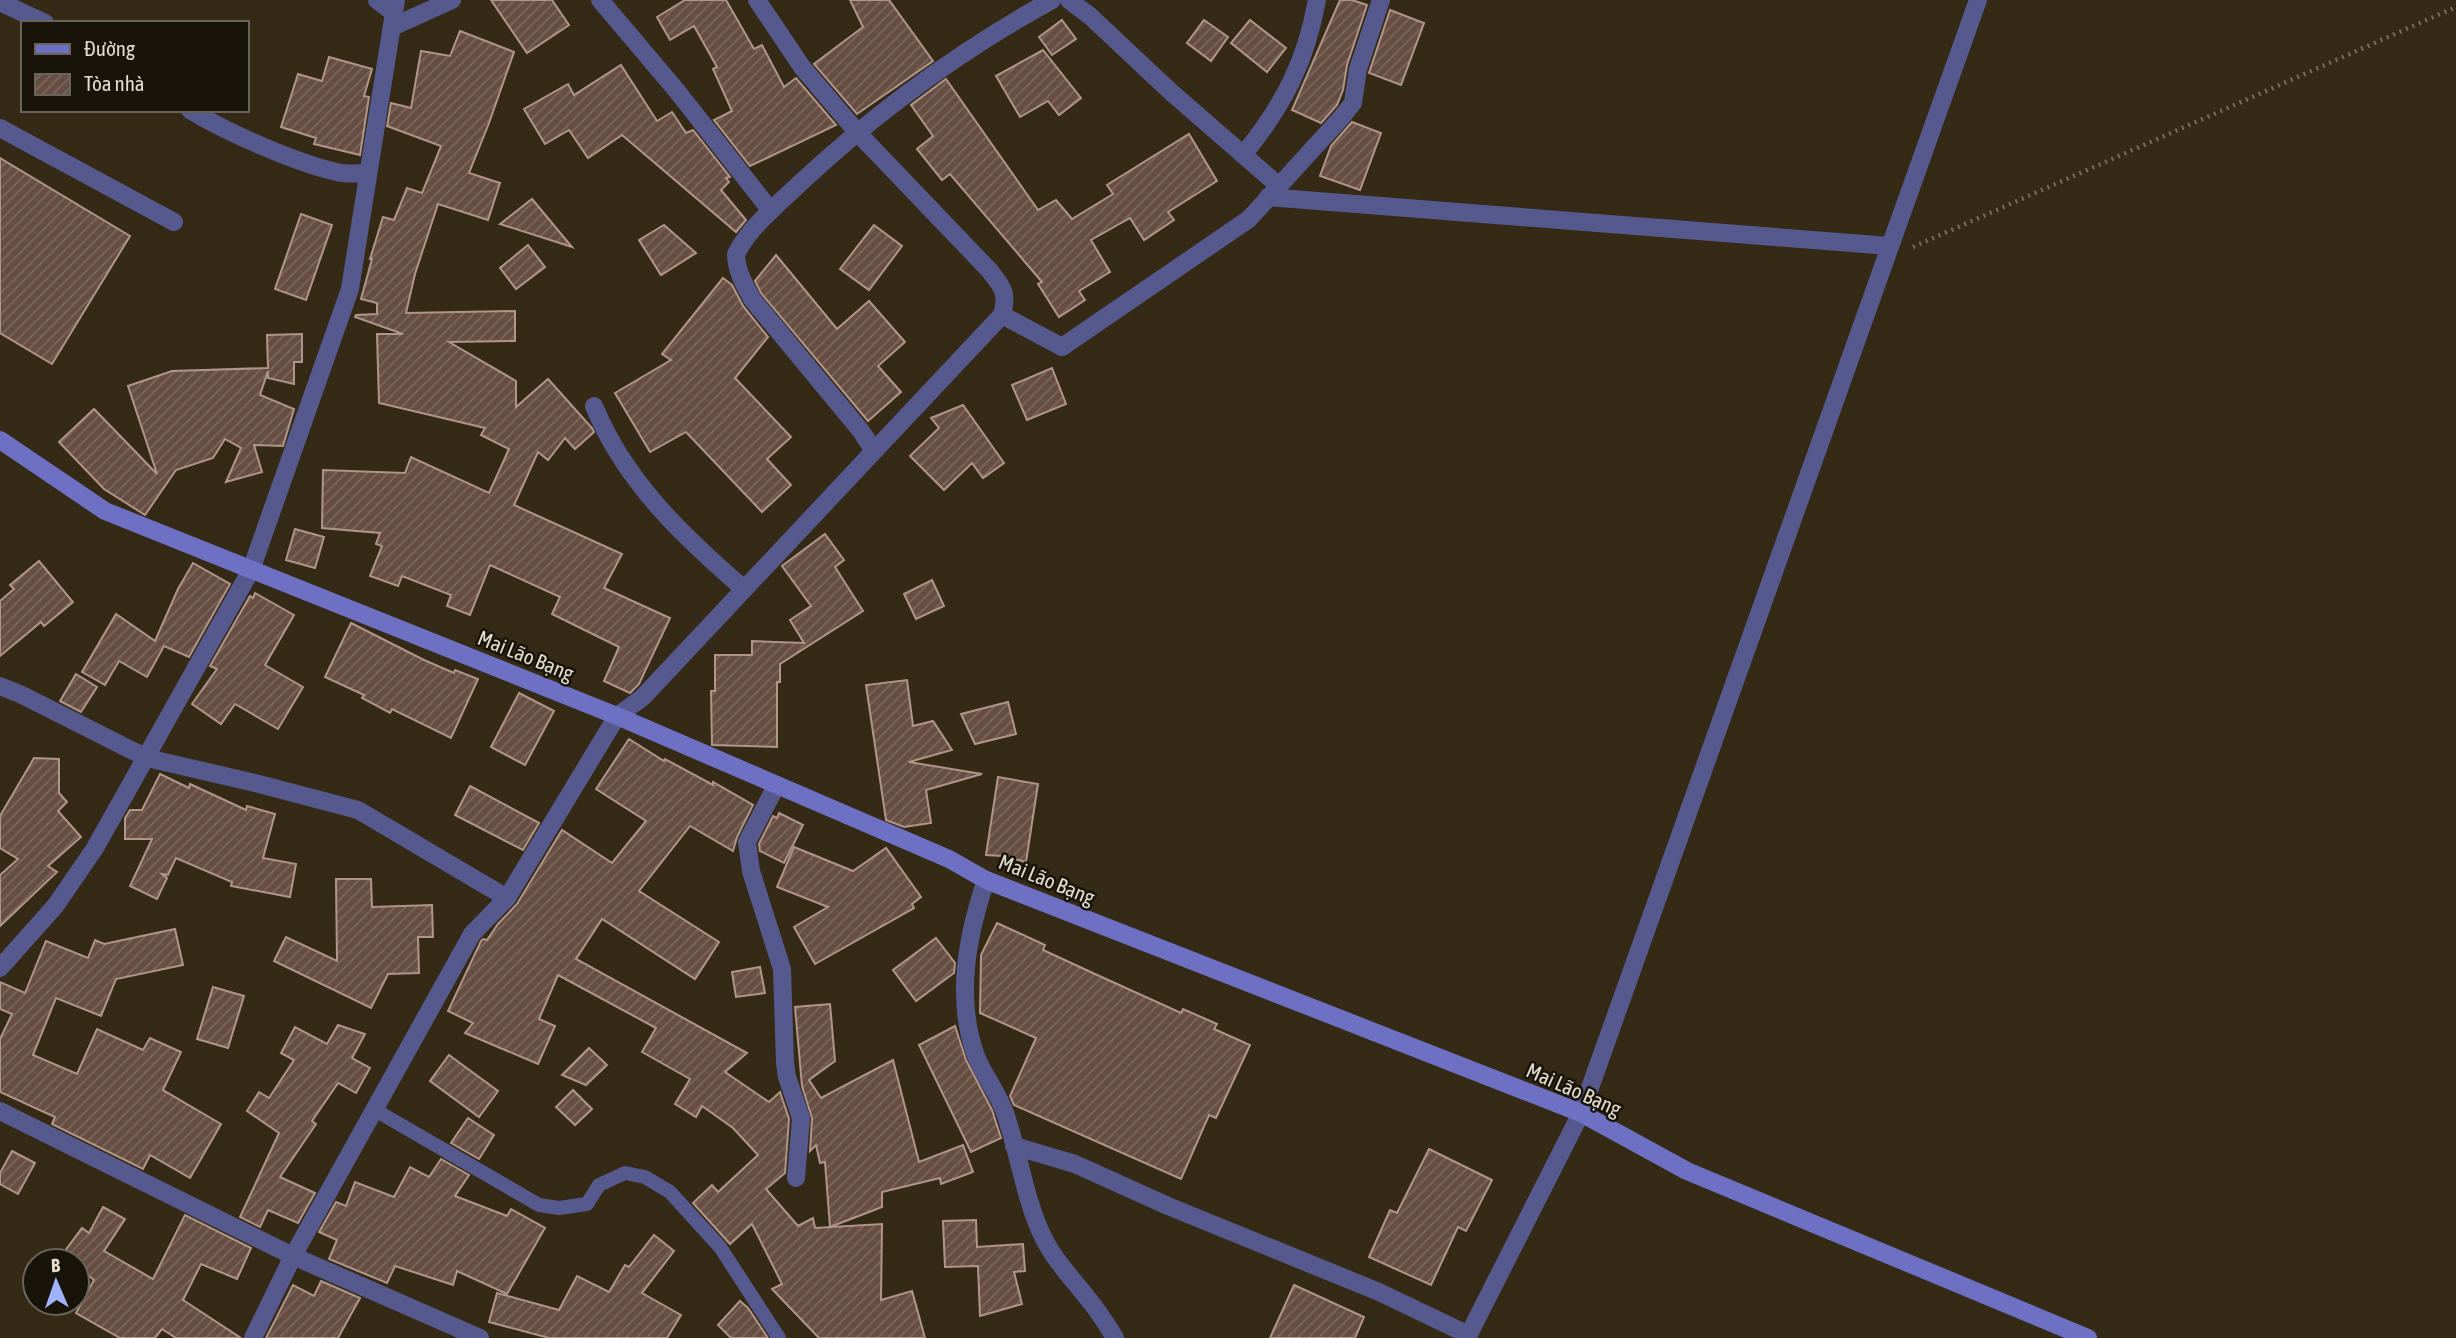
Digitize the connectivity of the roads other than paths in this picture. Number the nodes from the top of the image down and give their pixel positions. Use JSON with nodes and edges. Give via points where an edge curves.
{"nodes":[{"id":1,"x":377,"y":0,"type":"edge"},
{"id":2,"x":452,"y":0,"type":"edge"},
{"id":3,"x":600,"y":0,"type":"edge"},
{"id":4,"x":757,"y":0,"type":"edge"},
{"id":5,"x":1052,"y":0,"type":"edge"},
{"id":6,"x":1069,"y":0,"type":"edge"},
{"id":7,"x":1317,"y":0,"type":"edge"},
{"id":8,"x":1381,"y":0,"type":"edge"},
{"id":9,"x":1978,"y":0,"type":"edge"},
{"id":10,"x":0,"y":2,"type":"edge"},
{"id":11,"x":394,"y":13,"type":"edge"},
{"id":12,"x":41,"y":21,"type":"edge"},
{"id":13,"x":194,"y":112,"type":"edge"},
{"id":14,"x":0,"y":128,"type":"edge"},
{"id":15,"x":857,"y":132,"type":"junction"},
{"id":16,"x":1243,"y":155,"type":"junction"},
{"id":17,"x":368,"y":173,"type":"junction"},
{"id":18,"x":1273,"y":192,"type":"junction"},
{"id":19,"x":771,"y":211,"type":"junction"},
{"id":20,"x":174,"y":222,"type":"dead end"},
{"id":21,"x":1889,"y":246,"type":"junction"},
{"id":22,"x":1002,"y":315,"type":"junction"},
{"id":23,"x":594,"y":407,"type":"dead end"},
{"id":24,"x":0,"y":440,"type":"edge"},
{"id":25,"x":874,"y":451,"type":"junction"},
{"id":26,"x":251,"y":570,"type":"junction"},
{"id":27,"x":744,"y":589,"type":"junction"},
{"id":28,"x":0,"y":687,"type":"edge"},
{"id":29,"x":617,"y":716,"type":"junction"},
{"id":30,"x":147,"y":758,"type":"junction"},
{"id":31,"x":776,"y":786,"type":"junction"},
{"id":32,"x":986,"y":880,"type":"junction"},
{"id":33,"x":507,"y":898,"type":"junction"},
{"id":34,"x":0,"y":968,"type":"edge"},
{"id":35,"x":375,"y":1110,"type":"junction"},
{"id":36,"x":0,"y":1111,"type":"edge"},
{"id":37,"x":1581,"y":1113,"type":"junction"},
{"id":38,"x":1014,"y":1146,"type":"junction"},
{"id":39,"x":796,"y":1178,"type":"dead end"},
{"id":40,"x":293,"y":1256,"type":"junction"},
{"id":41,"x":1468,"y":1336,"type":"edge"},
{"id":42,"x":253,"y":1338,"type":"edge"},
{"id":43,"x":480,"y":1338,"type":"edge"},
{"id":44,"x":779,"y":1338,"type":"edge"},
{"id":45,"x":1115,"y":1338,"type":"edge"},
{"id":46,"x":2088,"y":1338,"type":"edge"}],
"edges":[{"from":1,"to":11,"type":"street"},
{"from":2,"to":11,"type":"street"},
{"from":3,"to":19,"type":"street"},
{"from":4,"to":15,"type":"street","via":[[802,67]]},
{"from":5,"to":15,"type":"street","via":[[928,78]]},
{"from":6,"to":16,"type":"street"},
{"from":7,"to":16,"type":"street","via":[[1299,68],[1272,117]]},
{"from":8,"to":18,"type":"street","via":[[1358,69],[1353,103]]},
{"from":9,"to":21,"type":"street"},
{"from":10,"to":12,"type":"street"},
{"from":11,"to":17,"type":"street"},
{"from":13,"to":17,"type":"street","via":[[311,163],[343,173]]},
{"from":14,"to":20,"type":"street"},
{"from":15,"to":19,"type":"street"},
{"from":15,"to":22,"type":"street","via":[[989,270],[1004,289]]},
{"from":16,"to":18,"type":"street"},
{"from":17,"to":26,"type":"street","via":[[350,289]]},
{"from":18,"to":21,"type":"street"},
{"from":18,"to":22,"type":"street","via":[[1249,219],[1062,347]]},
{"from":19,"to":25,"type":"street","via":[[736,254],[742,280],[752,299]]},
{"from":21,"to":37,"type":"street"},
{"from":22,"to":25,"type":"street"},
{"from":23,"to":27,"type":"street","via":[[609,438],[654,504]]},
{"from":24,"to":26,"type":"street","name":"Mai Lão Bạng","via":[[105,511]]},
{"from":25,"to":27,"type":"street"},
{"from":26,"to":29,"type":"street","name":"Mai Lão Bạng"},
{"from":26,"to":30,"type":"street"},
{"from":27,"to":29,"type":"street","via":[[642,698]]},
{"from":28,"to":30,"type":"street"},
{"from":29,"to":31,"type":"street","name":"Mai Lão Bạng"},
{"from":29,"to":33,"type":"street"},
{"from":30,"to":33,"type":"street","via":[[358,810]]},
{"from":30,"to":34,"type":"street","via":[[56,905]]},
{"from":31,"to":32,"type":"street","name":"Mai Lão Bạng","via":[[949,859]]},
{"from":31,"to":39,"type":"street","via":[[747,842],[751,871],[782,969],[785,1063],[801,1118]]},
{"from":32,"to":37,"type":"street","name":"Mai Lão Bạng"},
{"from":32,"to":38,"type":"street","via":[[972,925],[964,997],[976,1056],[1004,1109]]},
{"from":33,"to":35,"type":"street","via":[[472,934]]},
{"from":35,"to":40,"type":"street"},
{"from":35,"to":44,"type":"lane","via":[[539,1205],[587,1205],[598,1185],[625,1174],[645,1177],[670,1192],[720,1247]]},
{"from":36,"to":40,"type":"street"},
{"from":37,"to":41,"type":"street"},
{"from":37,"to":46,"type":"street","name":"Mai Lão Bạng","via":[[1687,1171]]},
{"from":38,"to":41,"type":"street","via":[[1075,1164],[1379,1292]]},
{"from":38,"to":45,"type":"street","via":[[1043,1237]]},
{"from":40,"to":42,"type":"street"},
{"from":40,"to":43,"type":"street"}]}
